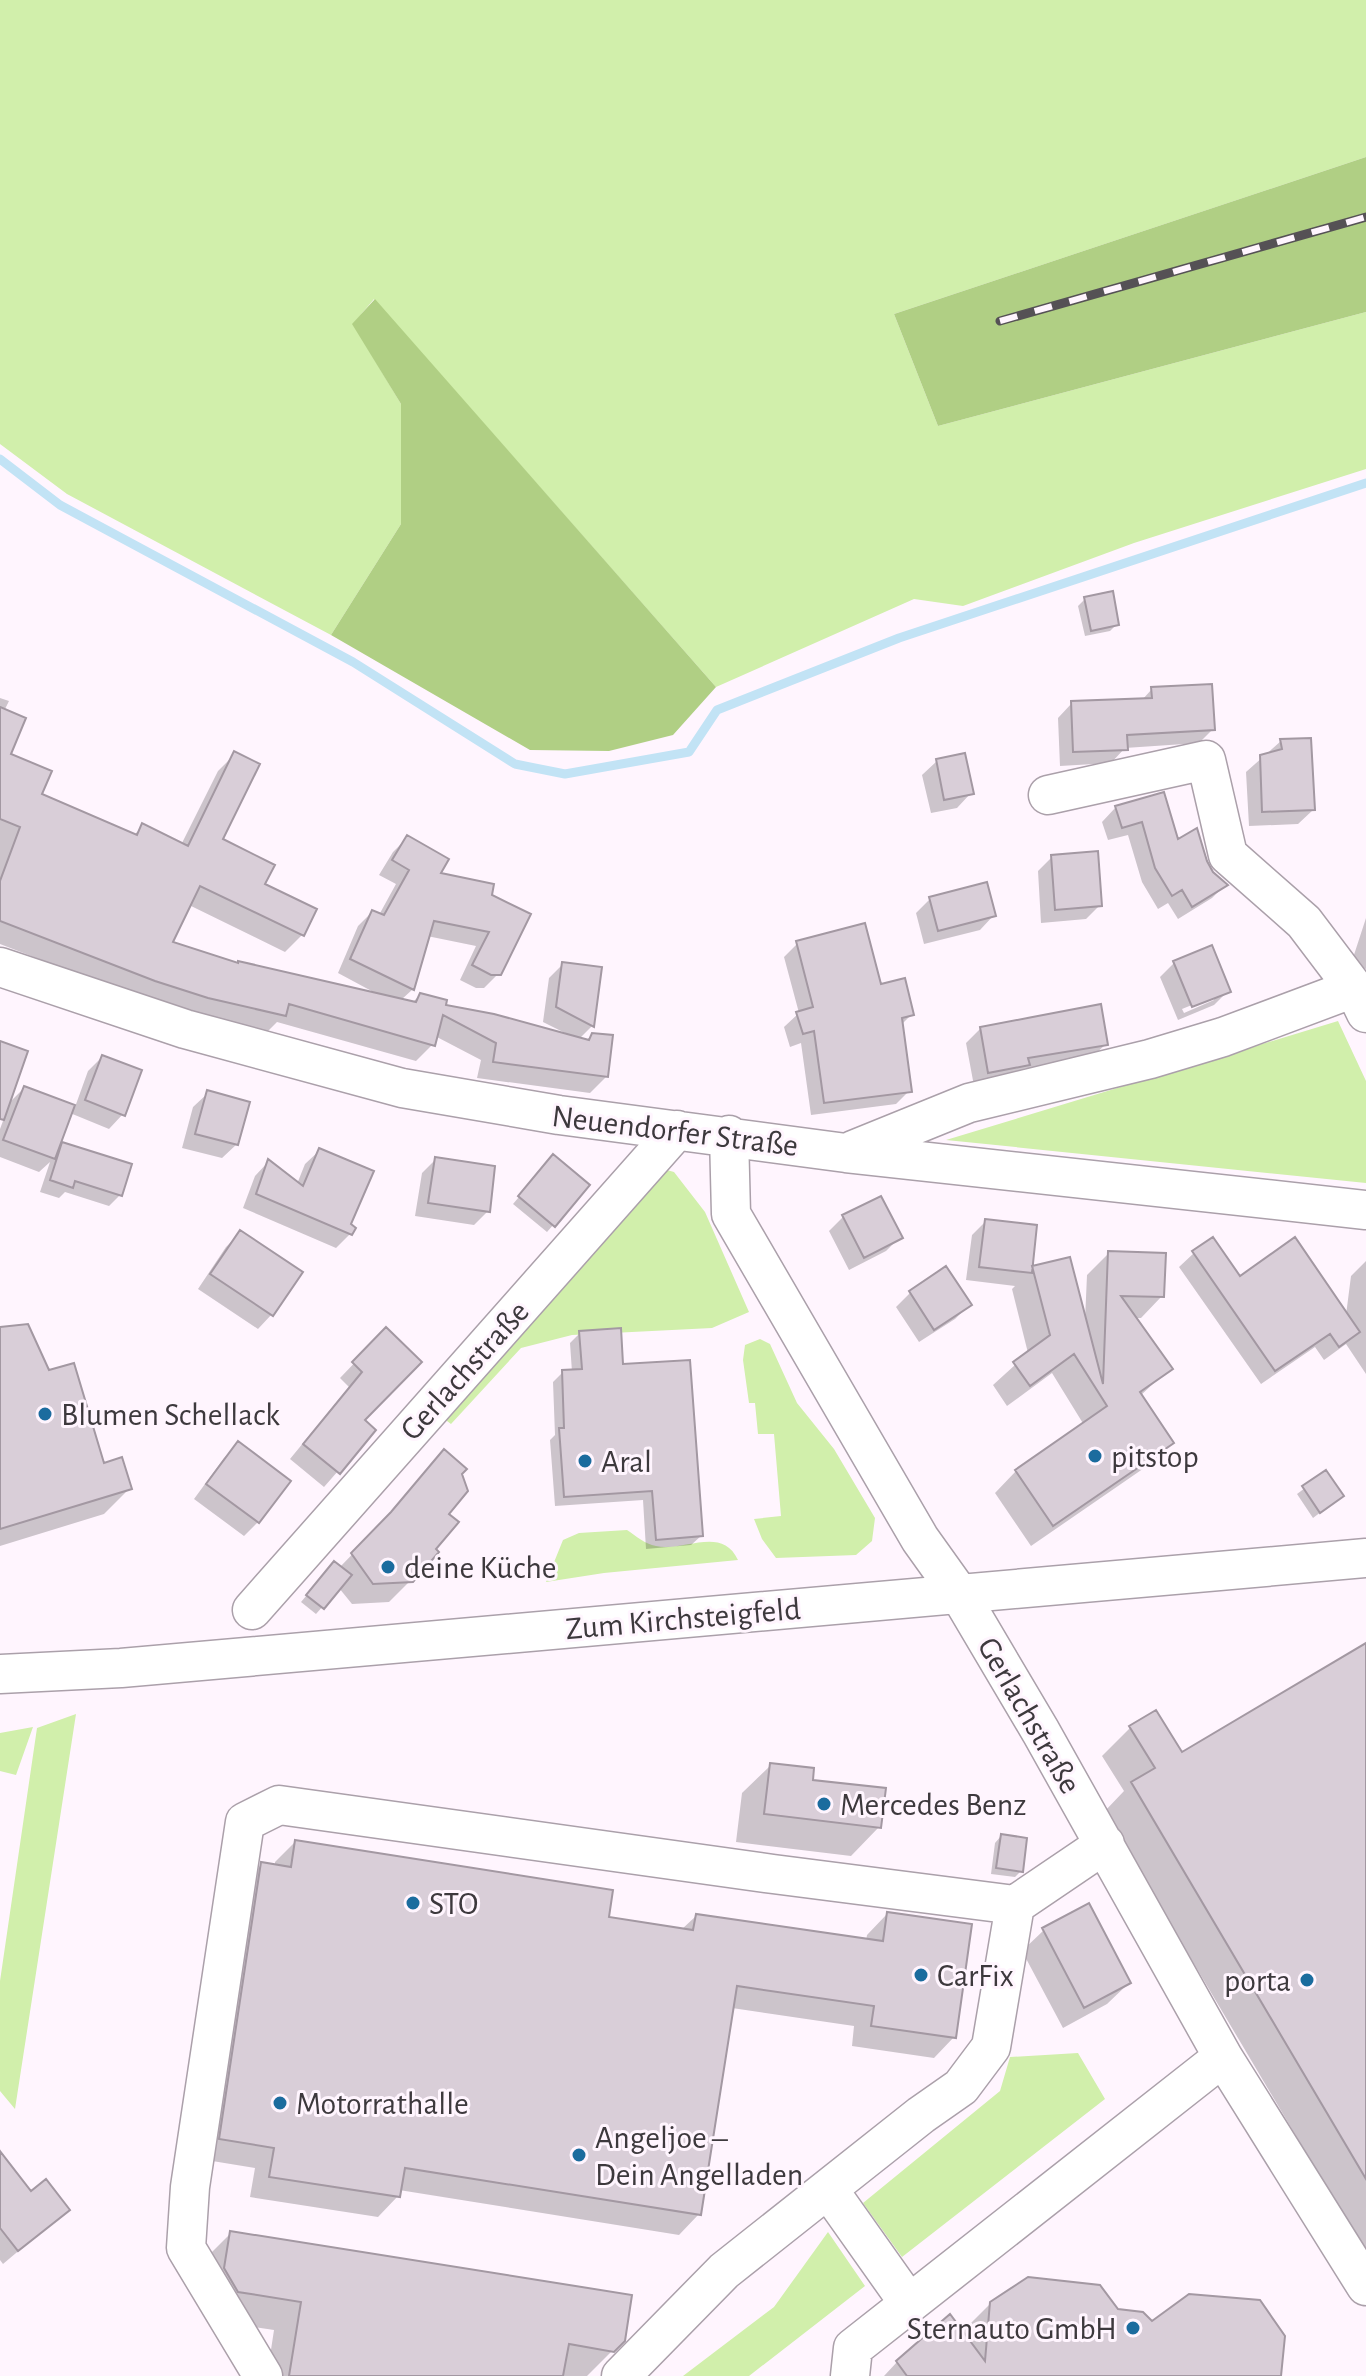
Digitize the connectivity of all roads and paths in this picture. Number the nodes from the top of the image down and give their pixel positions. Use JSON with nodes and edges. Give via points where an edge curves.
{"nodes":[{"id":1,"x":1048,"y":795,"type":"dead end"},
{"id":2,"x":0,"y":967,"type":"edge"},
{"id":3,"x":1360,"y":1001,"type":"edge"},
{"id":4,"x":677,"y":1130,"type":"junction"},
{"id":5,"x":729,"y":1135,"type":"junction"},
{"id":6,"x":846,"y":1153,"type":"junction"},
{"id":7,"x":1366,"y":1210,"type":"edge"},
{"id":8,"x":1366,"y":1558,"type":"edge"},
{"id":9,"x":960,"y":1595,"type":"junction"},
{"id":10,"x":252,"y":1610,"type":"dead end"},
{"id":11,"x":0,"y":1674,"type":"edge"},
{"id":12,"x":1105,"y":1844,"type":"junction"},
{"id":13,"x":1015,"y":1905,"type":"junction"},
{"id":14,"x":1223,"y":2057,"type":"junction"},
{"id":15,"x":828,"y":2189,"type":"junction"},
{"id":16,"x":1366,"y":2286,"type":"edge"},
{"id":17,"x":908,"y":2302,"type":"junction"},
{"id":18,"x":263,"y":2376,"type":"edge"},
{"id":19,"x":621,"y":2376,"type":"edge"},
{"id":20,"x":850,"y":2376,"type":"edge"}],
"edges":[{"from":1,"to":3,"type":"street","via":[[1206,760],[1228,855],[1304,922]]},
{"from":2,"to":4,"type":"street","name":"Neuendorfer Straße","via":[[185,1029],[402,1088]]},
{"from":3,"to":6,"type":"street","via":[[969,1103]]},
{"from":4,"to":5,"type":"street","name":"Neuendorfer Straße"},
{"from":4,"to":10,"type":"street","name":"Gerlachstraße"},
{"from":5,"to":6,"type":"street","name":"Neuendorfer Straße"},
{"from":5,"to":9,"type":"street","name":"Gerlachstraße","via":[[731,1214],[920,1539]]},
{"from":6,"to":7,"type":"street","name":"Neuendorfer Straße"},
{"from":8,"to":9,"type":"street","name":"Zum Kirchsteigfeld"},
{"from":9,"to":11,"type":"street","name":"Zum Kirchsteigfeld","via":[[136,1667]]},
{"from":9,"to":12,"type":"street","name":"Gerlachstraße"},
{"from":12,"to":13,"type":"street"},
{"from":12,"to":14,"type":"street","name":"Gerlachstraße"},
{"from":13,"to":15,"type":"street","via":[[991,2047],[961,2087]]},
{"from":13,"to":18,"type":"street","via":[[279,1805],[245,1822],[190,2187],[186,2248]]},
{"from":14,"to":16,"type":"street","name":"Gerlachstraße"},
{"from":14,"to":17,"type":"street"},
{"from":15,"to":17,"type":"street"},
{"from":15,"to":19,"type":"street","via":[[724,2271]]},
{"from":17,"to":20,"type":"street","via":[[853,2348]]}]}
